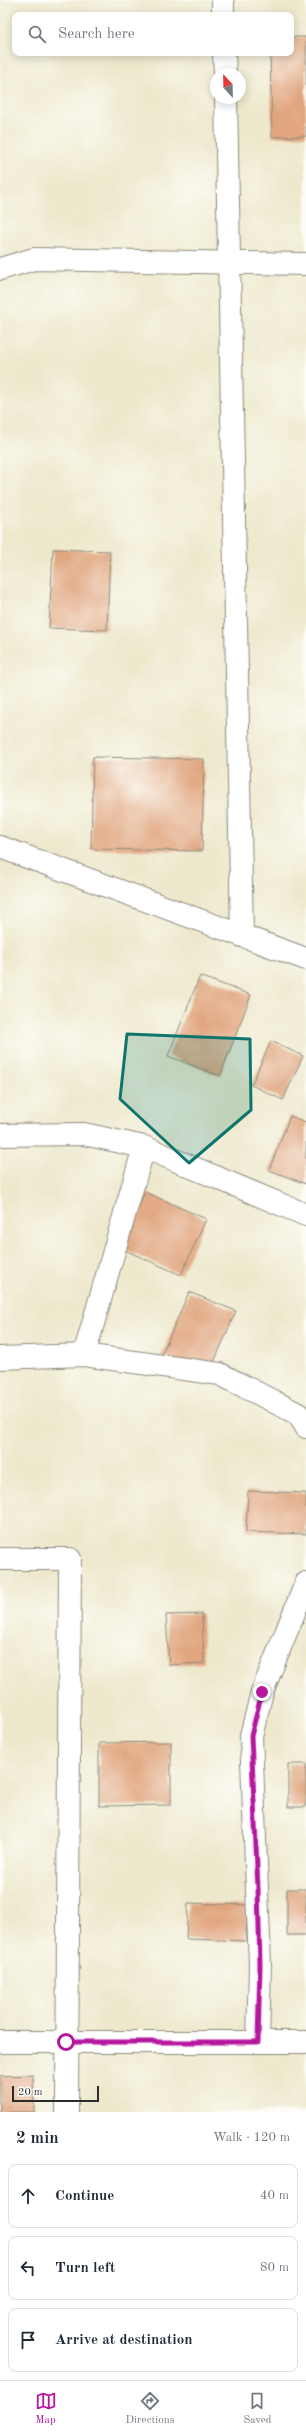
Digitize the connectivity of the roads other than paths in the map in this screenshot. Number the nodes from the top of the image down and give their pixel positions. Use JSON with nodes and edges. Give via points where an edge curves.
{"nodes":[{"id":1,"x":223,"y":0,"type":"edge"},
{"id":2,"x":223,"y":12,"type":"edge"},
{"id":3,"x":224,"y":56,"type":"edge"},
{"id":4,"x":225,"y":68,"type":"edge"},
{"id":5,"x":226,"y":104,"type":"edge"},
{"id":6,"x":230,"y":264,"type":"junction"},
{"id":7,"x":306,"y":264,"type":"edge"},
{"id":8,"x":0,"y":268,"type":"edge"},
{"id":9,"x":0,"y":847,"type":"edge"},
{"id":10,"x":242,"y":936,"type":"junction"},
{"id":11,"x":306,"y":959,"type":"edge"},
{"id":12,"x":0,"y":1135,"type":"edge"},
{"id":13,"x":144,"y":1147,"type":"junction"},
{"id":14,"x":306,"y":1215,"type":"edge"},
{"id":15,"x":84,"y":1355,"type":"junction"},
{"id":16,"x":0,"y":1358,"type":"edge"},
{"id":17,"x":306,"y":1427,"type":"edge"},
{"id":18,"x":0,"y":1559,"type":"edge"},
{"id":19,"x":306,"y":1583,"type":"edge"},
{"id":20,"x":0,"y":2042,"type":"edge"},
{"id":21,"x":66,"y":2042,"type":"junction"},
{"id":22,"x":258,"y":2042,"type":"junction"},
{"id":23,"x":306,"y":2042,"type":"edge"},
{"id":24,"x":67,"y":2112,"type":"edge"}],
"edges":[{"from":1,"to":2,"type":"street"},
{"from":3,"to":4,"type":"street"},
{"from":5,"to":6,"type":"street"},
{"from":6,"to":7,"type":"street"},
{"from":6,"to":8,"type":"street","via":[[34,259]]},
{"from":6,"to":10,"type":"street"},
{"from":9,"to":10,"type":"street"},
{"from":10,"to":11,"type":"street"},
{"from":12,"to":13,"type":"street","via":[[84,1134]]},
{"from":13,"to":14,"type":"street"},
{"from":13,"to":15,"type":"street"},
{"from":15,"to":16,"type":"street"},
{"from":15,"to":17,"type":"street","via":[[220,1374],[298,1414]]},
{"from":18,"to":21,"type":"street","via":[[70,1559]]},
{"from":19,"to":22,"type":"street","via":[[262,1692],[251,1736],[260,1958]]},
{"from":20,"to":21,"type":"street"},
{"from":21,"to":22,"type":"street"},
{"from":21,"to":24,"type":"street"},
{"from":22,"to":23,"type":"street"}]}
